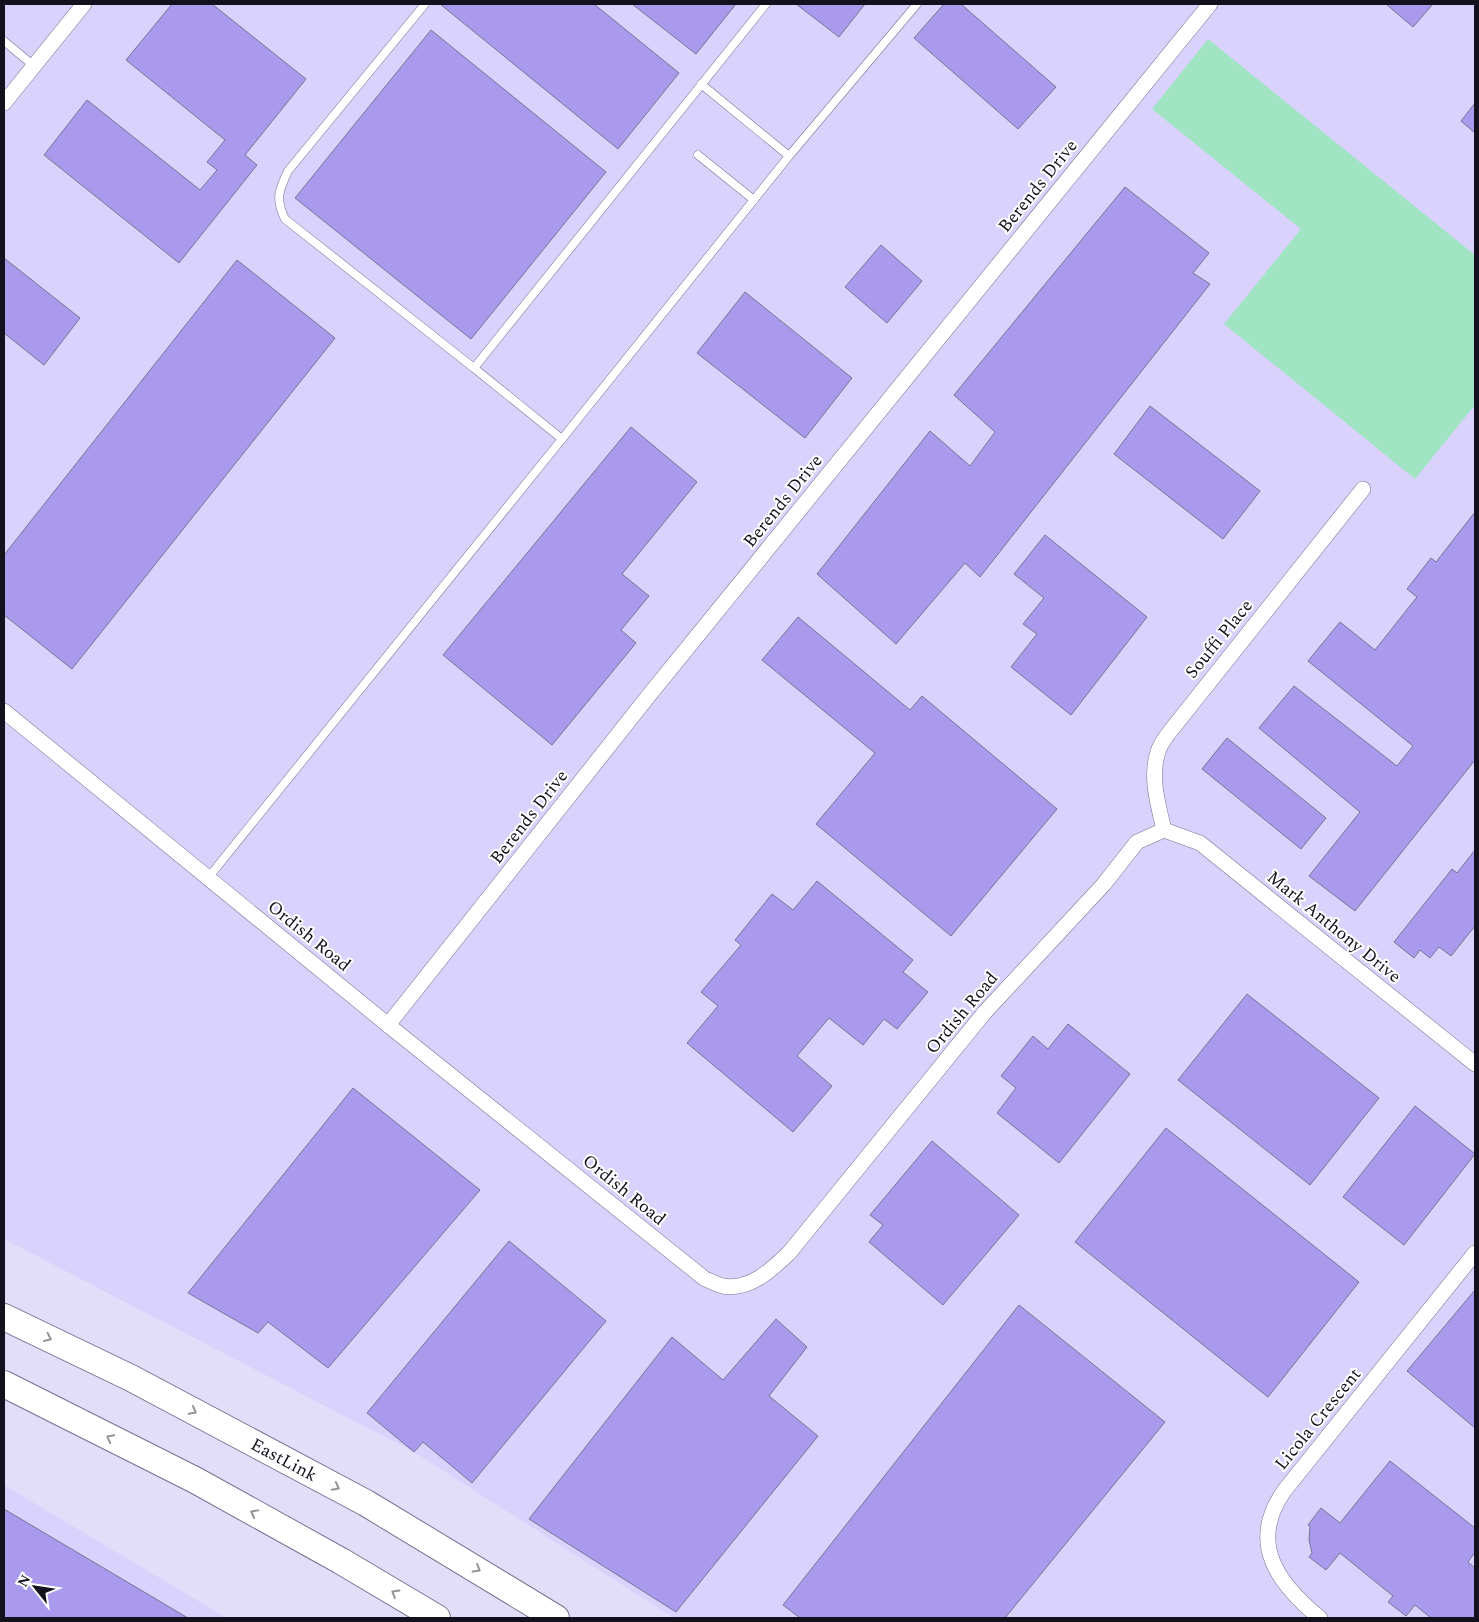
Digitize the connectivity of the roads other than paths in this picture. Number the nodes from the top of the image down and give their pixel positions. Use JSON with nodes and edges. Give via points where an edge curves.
{"nodes":[{"id":1,"x":84,"y":4,"type":"edge"},
{"id":2,"x":425,"y":4,"type":"edge"},
{"id":3,"x":766,"y":4,"type":"edge"},
{"id":4,"x":917,"y":4,"type":"edge"},
{"id":5,"x":1210,"y":4,"type":"edge"},
{"id":6,"x":4,"y":41,"type":"edge"},
{"id":7,"x":34,"y":66,"type":"junction"},
{"id":8,"x":701,"y":84,"type":"junction"},
{"id":9,"x":4,"y":103,"type":"edge"},
{"id":10,"x":698,"y":155,"type":"dead end"},
{"id":11,"x":789,"y":156,"type":"junction"},
{"id":12,"x":754,"y":200,"type":"junction"},
{"id":13,"x":474,"y":368,"type":"junction"},
{"id":14,"x":562,"y":439,"type":"junction"},
{"id":15,"x":1363,"y":489,"type":"dead end"},
{"id":16,"x":4,"y":711,"type":"edge"},
{"id":17,"x":1164,"y":830,"type":"junction"},
{"id":18,"x":208,"y":878,"type":"junction"},
{"id":19,"x":388,"y":1025,"type":"junction"},
{"id":20,"x":1475,"y":1064,"type":"edge"},
{"id":21,"x":1475,"y":1253,"type":"edge"},
{"id":22,"x":4,"y":1317,"type":"edge"},
{"id":23,"x":4,"y":1384,"type":"edge"},
{"id":24,"x":437,"y":1618,"type":"edge"},
{"id":25,"x":556,"y":1618,"type":"edge"},
{"id":26,"x":1320,"y":1618,"type":"edge"}],
"edges":[{"from":1,"to":7,"type":"street"},
{"from":2,"to":13,"type":"lane","via":[[288,171],[278,197],[285,219]]},
{"from":3,"to":8,"type":"lane"},
{"from":4,"to":11,"type":"lane"},
{"from":5,"to":19,"type":"street","name":"Berends Drive","via":[[650,694]]},
{"from":6,"to":7,"type":"lane"},
{"from":7,"to":9,"type":"street"},
{"from":8,"to":11,"type":"lane"},
{"from":8,"to":13,"type":"lane"},
{"from":10,"to":12,"type":"lane"},
{"from":11,"to":12,"type":"lane"},
{"from":12,"to":14,"type":"lane"},
{"from":13,"to":14,"type":"lane"},
{"from":14,"to":18,"type":"lane"},
{"from":15,"to":17,"type":"street","name":"Souffi Place","via":[[1160,746],[1154,779]]},
{"from":16,"to":18,"type":"street","name":"Ordish Road"},
{"from":17,"to":19,"type":"street","name":"Ordish Road","via":[[1137,842],[1104,884],[985,1012],[789,1253],[768,1273],[747,1284],[724,1286],[704,1279]]},
{"from":17,"to":20,"type":"street","name":"Mark Anthony Drive","via":[[1200,842]]},
{"from":18,"to":19,"type":"street","name":"Ordish Road"},
{"from":21,"to":26,"type":"street","name":"Licola Crescent","via":[[1284,1490],[1271,1512],[1268,1538],[1274,1568],[1293,1595]]},
{"from":22,"to":25,"type":"highway","name":"EastLink","one_way":true,"via":[[131,1378],[366,1503]]},
{"from":24,"to":23,"type":"highway","one_way":true,"via":[[195,1480]]}]}
